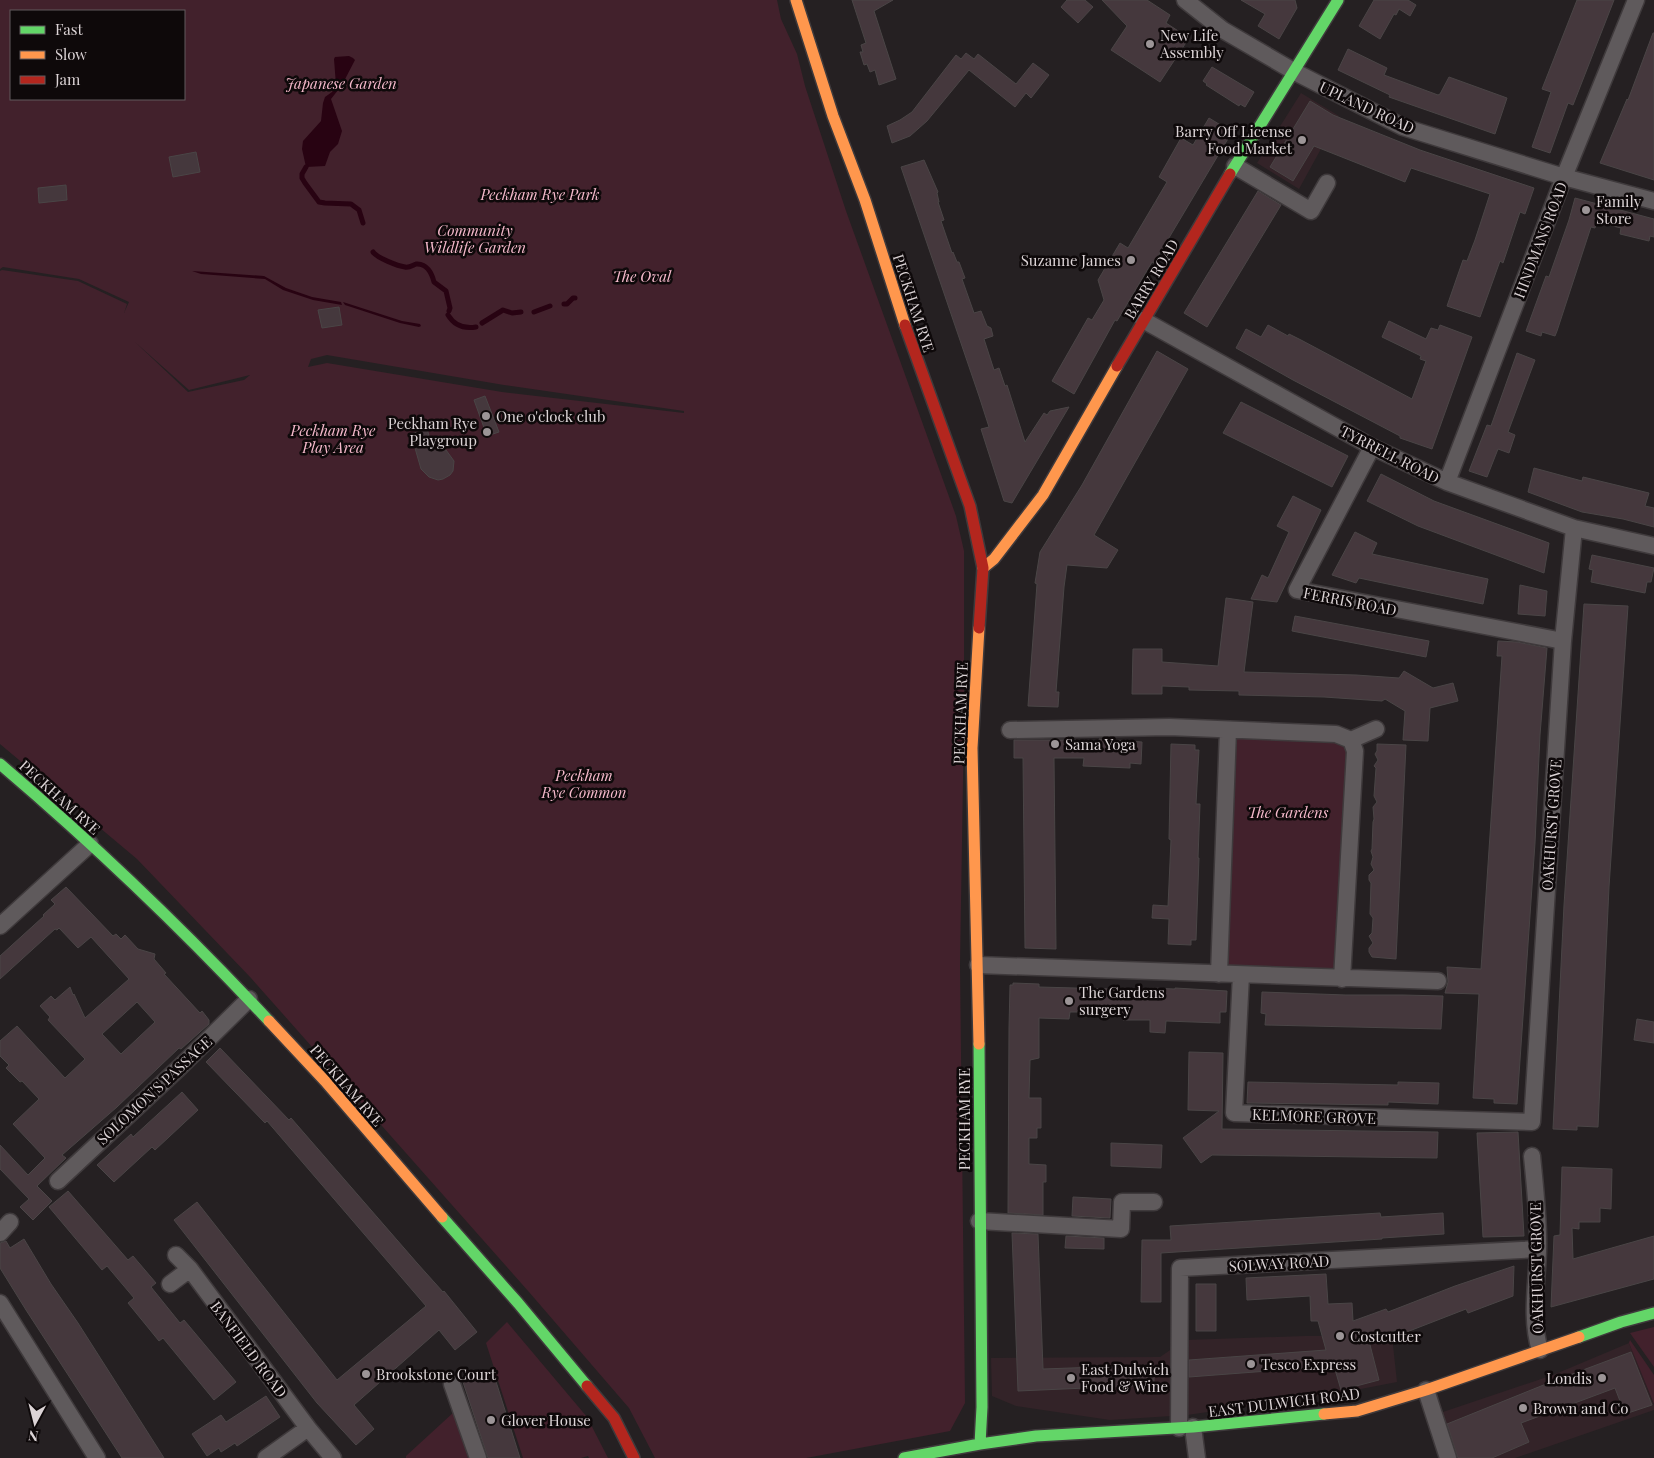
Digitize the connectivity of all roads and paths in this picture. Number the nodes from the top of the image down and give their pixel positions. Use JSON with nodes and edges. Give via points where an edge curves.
{"nodes":[{"id":1,"x":796,"y":0,"type":"edge"},
{"id":2,"x":1185,"y":0,"type":"edge"},
{"id":3,"x":1338,"y":0,"type":"edge"},
{"id":4,"x":1636,"y":0,"type":"edge"},
{"id":5,"x":1294,"y":72,"type":"junction"},
{"id":6,"x":1235,"y":166,"type":"junction"},
{"id":7,"x":1564,"y":177,"type":"junction"},
{"id":8,"x":1327,"y":183,"type":"dead end"},
{"id":9,"x":1654,"y":201,"type":"edge"},
{"id":10,"x":1143,"y":320,"type":"junction"},
{"id":11,"x":1372,"y":447,"type":"junction"},
{"id":12,"x":1447,"y":482,"type":"junction"},
{"id":13,"x":1574,"y":528,"type":"junction"},
{"id":14,"x":1654,"y":546,"type":"edge"},
{"id":15,"x":983,"y":568,"type":"junction"},
{"id":16,"x":1564,"y":641,"type":"junction"},
{"id":17,"x":1376,"y":729,"type":"dead end"},
{"id":18,"x":1010,"y":730,"type":"dead end"},
{"id":19,"x":1228,"y":730,"type":"junction"},
{"id":20,"x":1351,"y":740,"type":"junction"},
{"id":21,"x":0,"y":764,"type":"edge"},
{"id":22,"x":90,"y":844,"type":"junction"},
{"id":23,"x":0,"y":926,"type":"edge"},
{"id":24,"x":978,"y":965,"type":"junction"},
{"id":25,"x":1219,"y":974,"type":"junction"},
{"id":26,"x":1240,"y":975,"type":"junction"},
{"id":27,"x":1342,"y":979,"type":"junction"},
{"id":28,"x":1438,"y":981,"type":"dead end"},
{"id":29,"x":249,"y":999,"type":"junction"},
{"id":30,"x":1532,"y":1122,"type":"joint"},
{"id":31,"x":1532,"y":1156,"type":"dead end"},
{"id":32,"x":58,"y":1181,"type":"dead end"},
{"id":33,"x":1154,"y":1202,"type":"dead end"},
{"id":34,"x":979,"y":1221,"type":"junction"},
{"id":35,"x":1538,"y":1249,"type":"junction"},
{"id":36,"x":176,"y":1255,"type":"dead end"},
{"id":37,"x":190,"y":1269,"type":"junction"},
{"id":38,"x":170,"y":1284,"type":"dead end"},
{"id":39,"x":0,"y":1303,"type":"edge"},
{"id":40,"x":1654,"y":1313,"type":"edge"},
{"id":41,"x":1540,"y":1350,"type":"junction"},
{"id":42,"x":452,"y":1384,"type":"dead end"},
{"id":43,"x":1426,"y":1390,"type":"junction"},
{"id":44,"x":308,"y":1428,"type":"junction"},
{"id":45,"x":1186,"y":1428,"type":"junction"},
{"id":46,"x":980,"y":1444,"type":"junction"},
{"id":47,"x":97,"y":1458,"type":"edge"},
{"id":48,"x":266,"y":1458,"type":"edge"},
{"id":49,"x":333,"y":1458,"type":"edge"},
{"id":50,"x":478,"y":1458,"type":"edge"},
{"id":51,"x":634,"y":1458,"type":"edge"},
{"id":52,"x":904,"y":1458,"type":"edge"},
{"id":53,"x":977,"y":1458,"type":"edge"},
{"id":54,"x":1197,"y":1458,"type":"edge"},
{"id":55,"x":1448,"y":1458,"type":"edge"}],
"edges":[{"from":1,"to":15,"type":"main road","name":"PECKHAM RYE","via":[[911,345],[970,506]]},
{"from":2,"to":5,"type":"street","name":"UPLAND ROAD","via":[[1223,30]]},
{"from":3,"to":5,"type":"main road","name":"BARRY ROAD"},
{"from":4,"to":7,"type":"street","name":"HINDMANS ROAD"},
{"from":5,"to":6,"type":"main road","name":"BARRY ROAD"},
{"from":5,"to":7,"type":"street","name":"UPLAND ROAD","via":[[1403,127]]},
{"from":6,"to":8,"type":"street","via":[[1311,211]]},
{"from":6,"to":10,"type":"main road","name":"BARRY ROAD"},
{"from":7,"to":9,"type":"street","name":"UPLAND ROAD"},
{"from":7,"to":12,"type":"street","name":"HINDMANS ROAD"},
{"from":10,"to":11,"type":"street","name":"TYRRELL ROAD"},
{"from":10,"to":15,"type":"main road","name":"BARRY ROAD","via":[[1043,495],[994,559]]},
{"from":11,"to":12,"type":"street","name":"TYRRELL ROAD"},
{"from":11,"to":16,"type":"street","name":"FERRIS ROAD","via":[[1297,590]]},
{"from":12,"to":13,"type":"street","name":"TYRRELL ROAD"},
{"from":13,"to":14,"type":"street","name":"TYRRELL ROAD"},
{"from":13,"to":16,"type":"street","name":"OAKHURST GROVE"},
{"from":15,"to":24,"type":"main road","name":"PECKHAM RYE","via":[[972,748]]},
{"from":16,"to":30,"type":"street","name":"OAKHURST GROVE"},
{"from":17,"to":20,"type":"street"},
{"from":18,"to":19,"type":"street","via":[[1169,727]]},
{"from":19,"to":20,"type":"street","via":[[1336,734]]},
{"from":19,"to":25,"type":"street"},
{"from":20,"to":27,"type":"street","via":[[1355,751]]},
{"from":21,"to":22,"type":"main road","name":"PECKHAM RYE"},
{"from":22,"to":23,"type":"street"},
{"from":22,"to":29,"type":"main road","name":"PECKHAM RYE"},
{"from":24,"to":25,"type":"street"},
{"from":24,"to":34,"type":"main road","name":"PECKHAM RYE"},
{"from":25,"to":26,"type":"street"},
{"from":26,"to":27,"type":"street"},
{"from":26,"to":30,"type":"street","name":"KELMORE GROVE","via":[[1234,1114]]},
{"from":27,"to":28,"type":"street"},
{"from":29,"to":32,"type":"street","name":"SOLOMON'S PASSAGE"},
{"from":29,"to":51,"type":"main road","name":"PECKHAM RYE","via":[[524,1310],[614,1418]]},
{"from":31,"to":35,"type":"street","name":"OAKHURST GROVE"},
{"from":33,"to":34,"type":"street","via":[[1122,1202],[1121,1229]]},
{"from":34,"to":46,"type":"main road","name":"PECKHAM RYE"},
{"from":35,"to":41,"type":"street","name":"OAKHURST GROVE","via":[[1534,1320]]},
{"from":35,"to":45,"type":"street","name":"SOLWAY ROAD","via":[[1180,1268]]},
{"from":36,"to":37,"type":"street","name":"BANFIELD ROAD"},
{"from":37,"to":38,"type":"street"},
{"from":37,"to":44,"type":"street","name":"BANFIELD ROAD"},
{"from":39,"to":47,"type":"street"},
{"from":40,"to":41,"type":"main road","name":"EAST DULWICH ROAD"},
{"from":41,"to":43,"type":"main road","name":"EAST DULWICH ROAD"},
{"from":42,"to":50,"type":"street"},
{"from":43,"to":45,"type":"main road","name":"EAST DULWICH ROAD","via":[[1357,1411]]},
{"from":43,"to":55,"type":"street"},
{"from":44,"to":48,"type":"street"},
{"from":44,"to":49,"type":"street","name":"BANFIELD ROAD"},
{"from":45,"to":46,"type":"main road","name":"EAST DULWICH ROAD","via":[[1056,1434]]},
{"from":45,"to":54,"type":"street"},
{"from":46,"to":52,"type":"main road","name":"EAST DULWICH ROAD"},
{"from":46,"to":53,"type":"main road","name":"PECKHAM RYE"}]}
